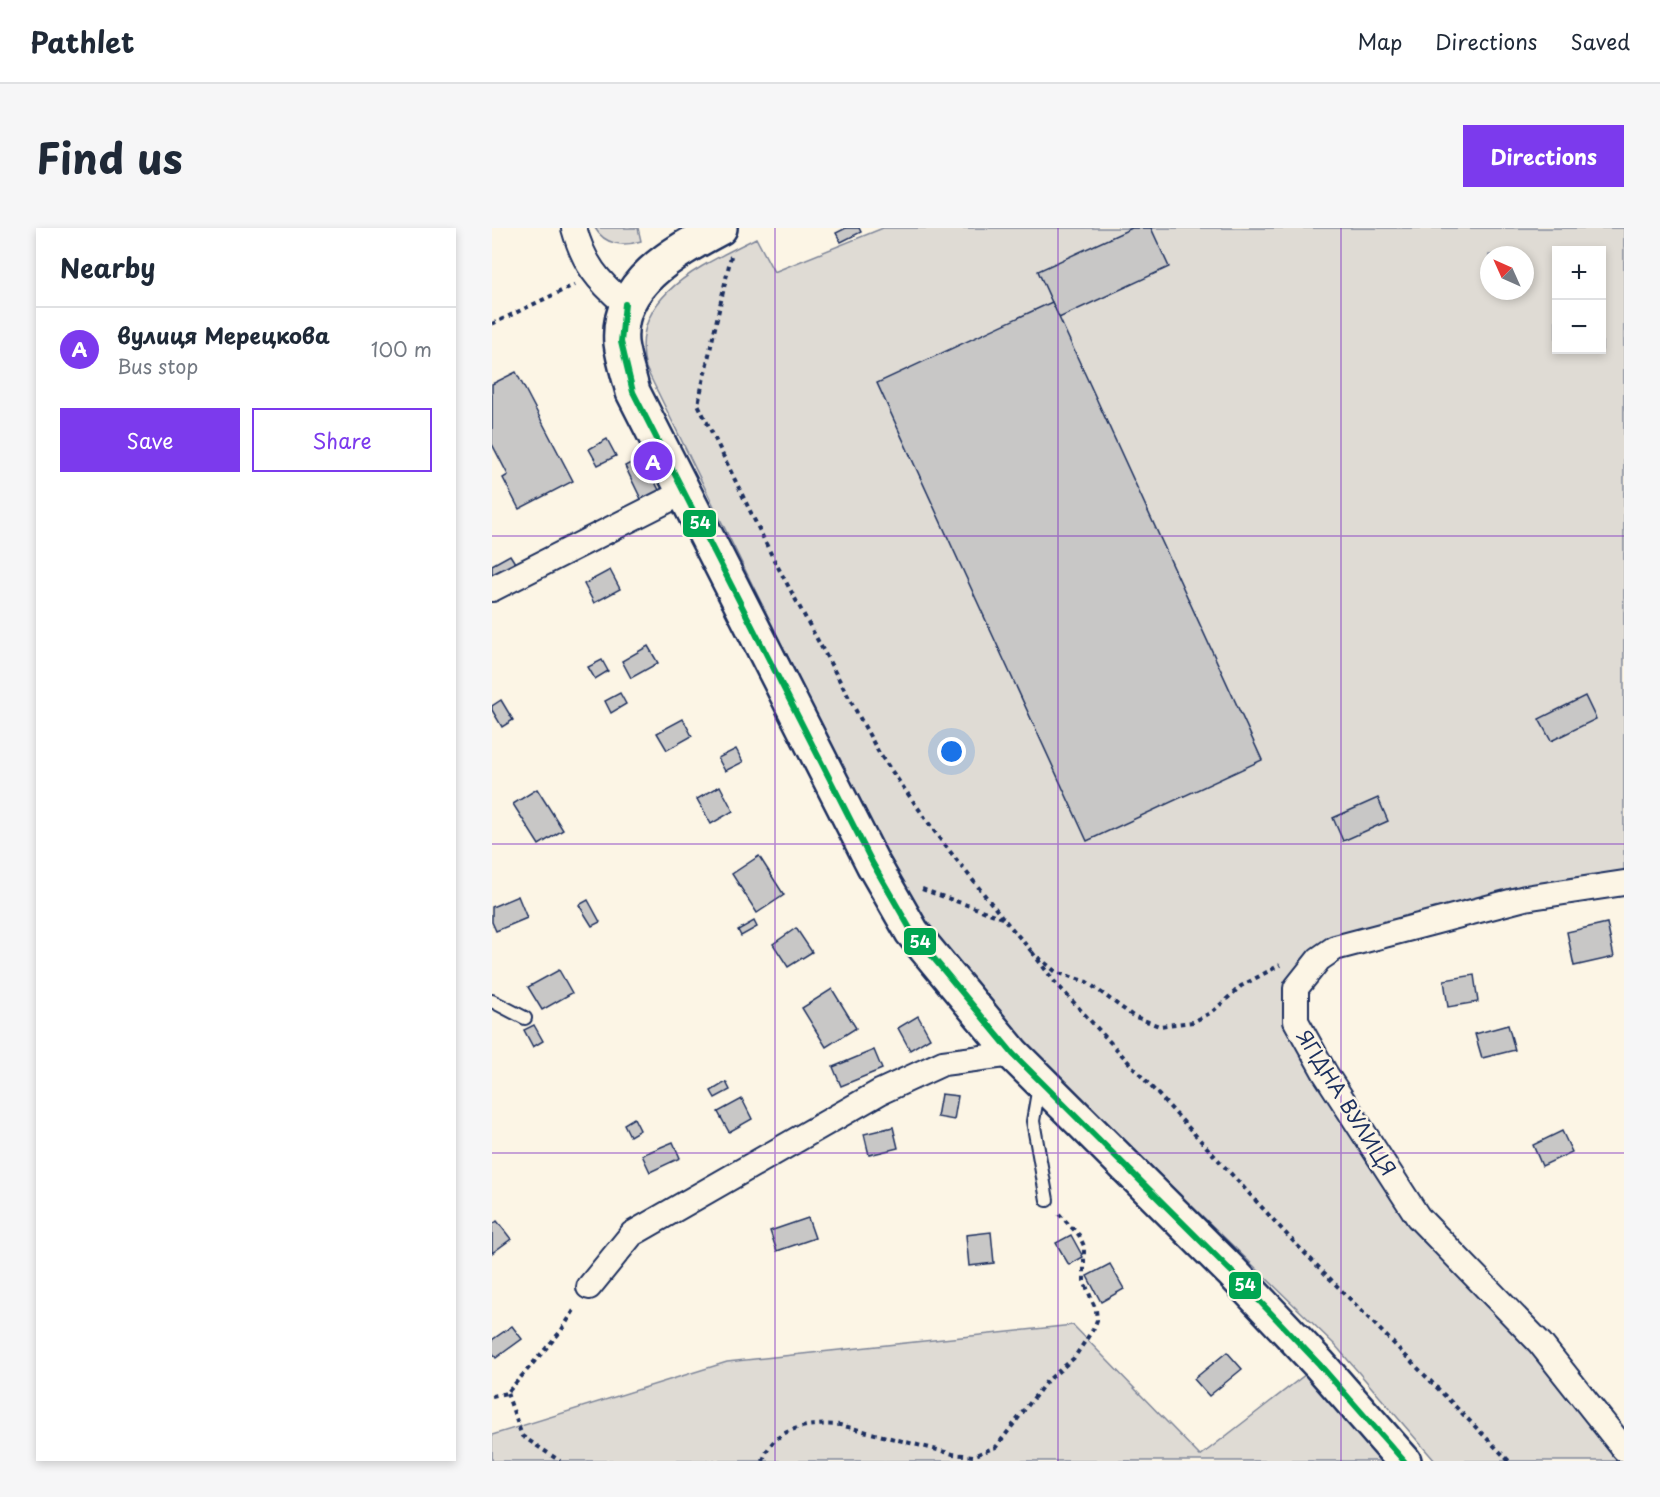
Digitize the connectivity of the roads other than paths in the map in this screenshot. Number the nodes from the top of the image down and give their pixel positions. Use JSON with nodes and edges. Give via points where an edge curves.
{"nodes":[{"id":1,"x":574,"y":228,"type":"edge"},
{"id":2,"x":726,"y":242,"type":"edge"},
{"id":3,"x":625,"y":304,"type":"junction"},
{"id":4,"x":683,"y":489,"type":"junction"},
{"id":5,"x":492,"y":589,"type":"edge"},
{"id":6,"x":1624,"y":883,"type":"edge"},
{"id":7,"x":492,"y":1001,"type":"edge"},
{"id":8,"x":525,"y":1018,"type":"dead end"},
{"id":9,"x":1012,"y":1054,"type":"junction"},
{"id":10,"x":1040,"y":1082,"type":"junction"},
{"id":11,"x":1047,"y":1200,"type":"road end"},
{"id":12,"x":589,"y":1287,"type":"road end"},
{"id":13,"x":1624,"y":1449,"type":"edge"},
{"id":14,"x":1404,"y":1461,"type":"edge"}],
"edges":[{"from":1,"to":3,"type":"street","via":[[581,254],[601,283]]},
{"from":2,"to":3,"type":"main road","via":[[675,253],[643,280]]},
{"from":3,"to":4,"type":"main road","via":[[621,342],[633,392]]},
{"from":4,"to":5,"type":"street"},
{"from":4,"to":9,"type":"main road","via":[[873,864],[912,932]]},
{"from":6,"to":13,"type":"street","name":"ЯГІДНА ВУЛИЦЯ","via":[[1525,898],[1335,948],[1319,959],[1296,988],[1296,1022],[1418,1217],[1540,1343]]},
{"from":7,"to":8,"type":"lane"},
{"from":9,"to":10,"type":"main road"},
{"from":9,"to":12,"type":"street","via":[[943,1064],[880,1092],[633,1234]]},
{"from":10,"to":11,"type":"lane","via":[[1033,1121]]},
{"from":10,"to":14,"type":"main road","via":[[1231,1270]]}]}
